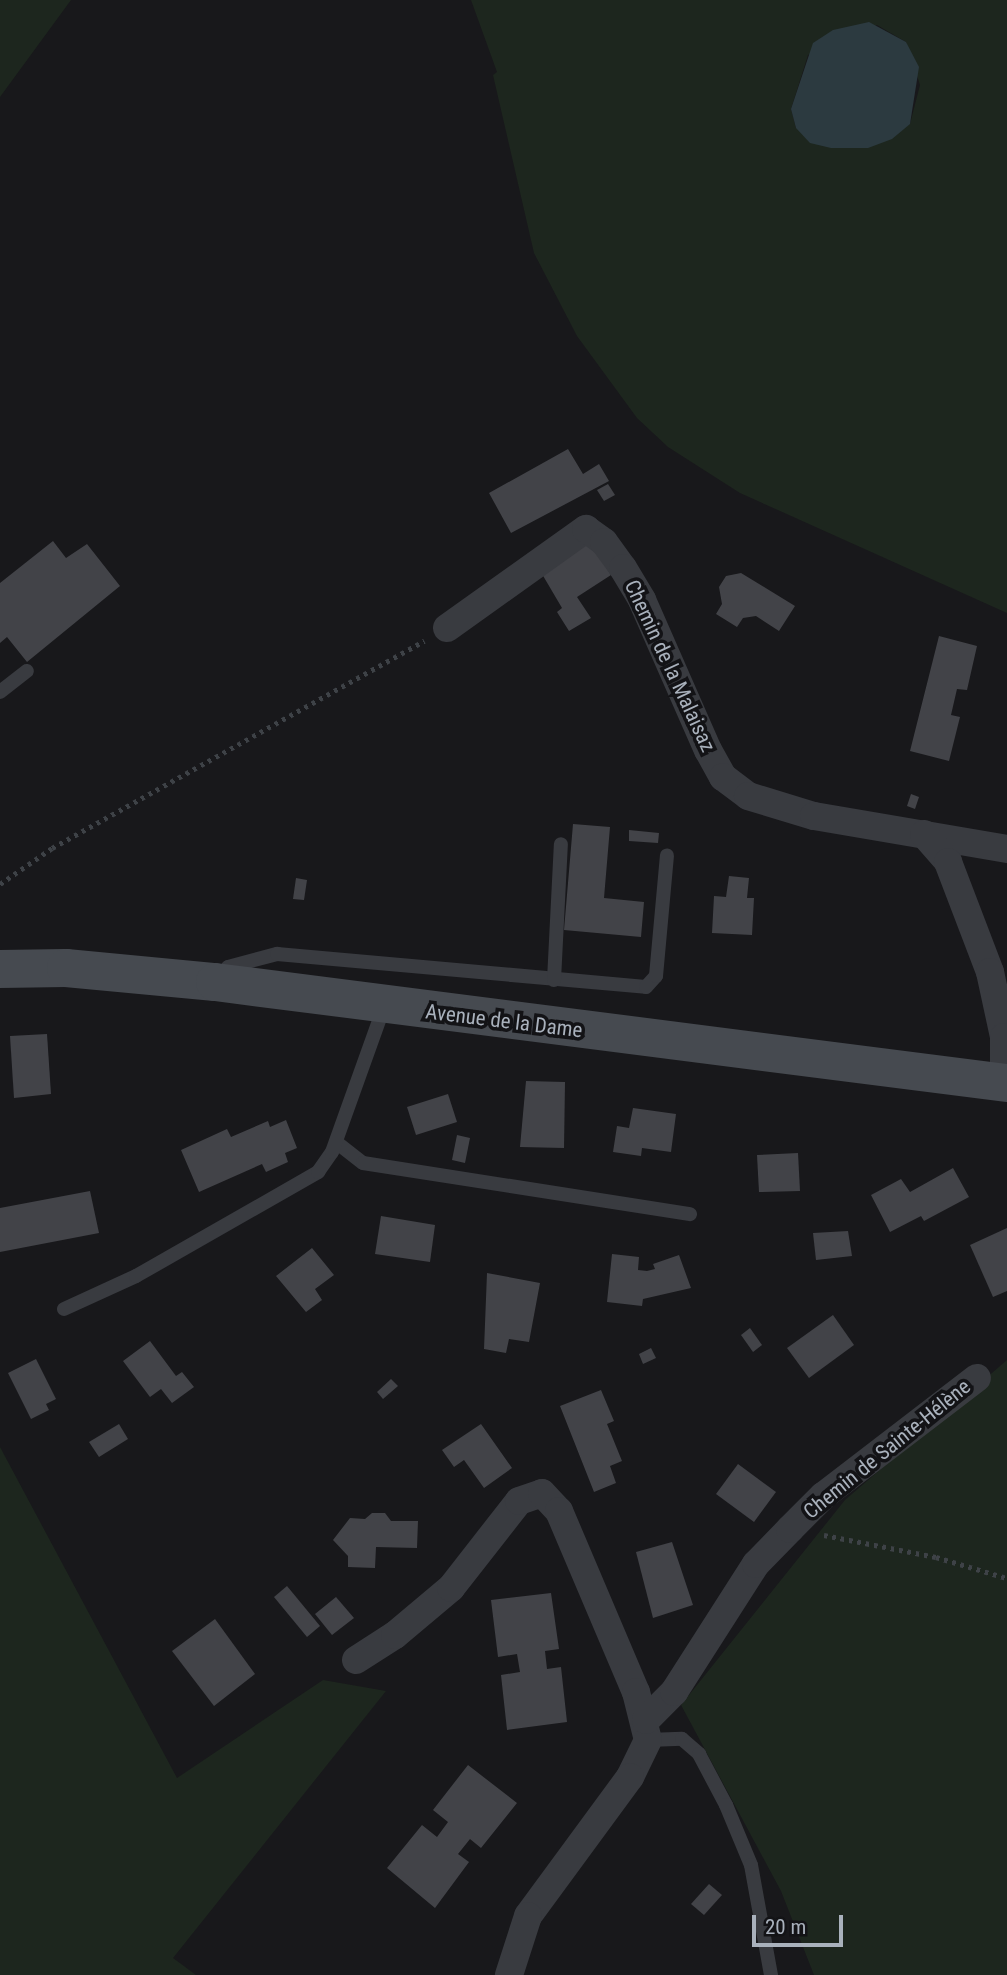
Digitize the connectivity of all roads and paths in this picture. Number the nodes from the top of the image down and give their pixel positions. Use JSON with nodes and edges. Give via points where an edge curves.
{"nodes":[{"id":1,"x":447,"y":628,"type":"joint"},
{"id":2,"x":27,"y":671,"type":"dead end"},
{"id":3,"x":0,"y":692,"type":"edge"},
{"id":4,"x":923,"y":834,"type":"junction"},
{"id":5,"x":561,"y":844,"type":"dead end"},
{"id":6,"x":1007,"y":849,"type":"edge"},
{"id":7,"x":667,"y":856,"type":"dead end"},
{"id":8,"x":0,"y":884,"type":"edge"},
{"id":9,"x":0,"y":970,"type":"edge"},
{"id":10,"x":554,"y":979,"type":"junction"},
{"id":11,"x":215,"y":982,"type":"junction"},
{"id":12,"x":384,"y":1006,"type":"junction"},
{"id":13,"x":1006,"y":1083,"type":"edge"},
{"id":14,"x":336,"y":1142,"type":"junction"},
{"id":15,"x":690,"y":1214,"type":"dead end"},
{"id":16,"x":64,"y":1309,"type":"dead end"},
{"id":17,"x":976,"y":1378,"type":"dead end"},
{"id":18,"x":790,"y":1529,"type":"junction"},
{"id":19,"x":1007,"y":1578,"type":"edge"},
{"id":20,"x":356,"y":1660,"type":"dead end"},
{"id":21,"x":647,"y":1730,"type":"junction"},
{"id":22,"x":509,"y":1975,"type":"edge"},
{"id":23,"x":771,"y":1975,"type":"edge"}],
"edges":[{"from":1,"to":4,"type":"street","name":"Chemin de la Malaisaz","via":[[586,529],[604,542],[642,600],[723,777],[748,796],[776,808]]},
{"from":1,"to":8,"type":"path","via":[[52,848]]},
{"from":2,"to":3,"type":"lane"},
{"from":4,"to":6,"type":"street","name":"Chemin de la Malaisaz"},
{"from":4,"to":13,"type":"street","via":[[947,862],[990,972],[1004,1037]]},
{"from":5,"to":10,"type":"lane"},
{"from":7,"to":10,"type":"lane","via":[[656,976],[646,987]]},
{"from":9,"to":11,"type":"main road","name":"Avenue de la Dame","via":[[66,968]]},
{"from":10,"to":11,"type":"lane","via":[[277,954],[228,967]]},
{"from":11,"to":12,"type":"main road","name":"Avenue de la Dame"},
{"from":12,"to":13,"type":"main road","name":"Avenue de la Dame"},
{"from":12,"to":14,"type":"lane"},
{"from":14,"to":15,"type":"lane","via":[[363,1163]]},
{"from":14,"to":16,"type":"lane","via":[[325,1163],[303,1183],[136,1276]]},
{"from":17,"to":18,"type":"street","name":"Chemin de Sainte-Hélène","via":[[851,1473]]},
{"from":18,"to":19,"type":"path","via":[[936,1557]]},
{"from":18,"to":21,"type":"street","name":"Chemin de Sainte-Hélène","via":[[756,1564]]},
{"from":20,"to":21,"type":"street","via":[[451,1588],[519,1501],[542,1493],[570,1531]]},
{"from":21,"to":22,"type":"street","name":"Chemin de Sainte-Hélène","via":[[631,1777],[528,1916]]},
{"from":21,"to":23,"type":"lane","via":[[682,1739],[699,1754],[726,1805],[751,1865]]}]}
